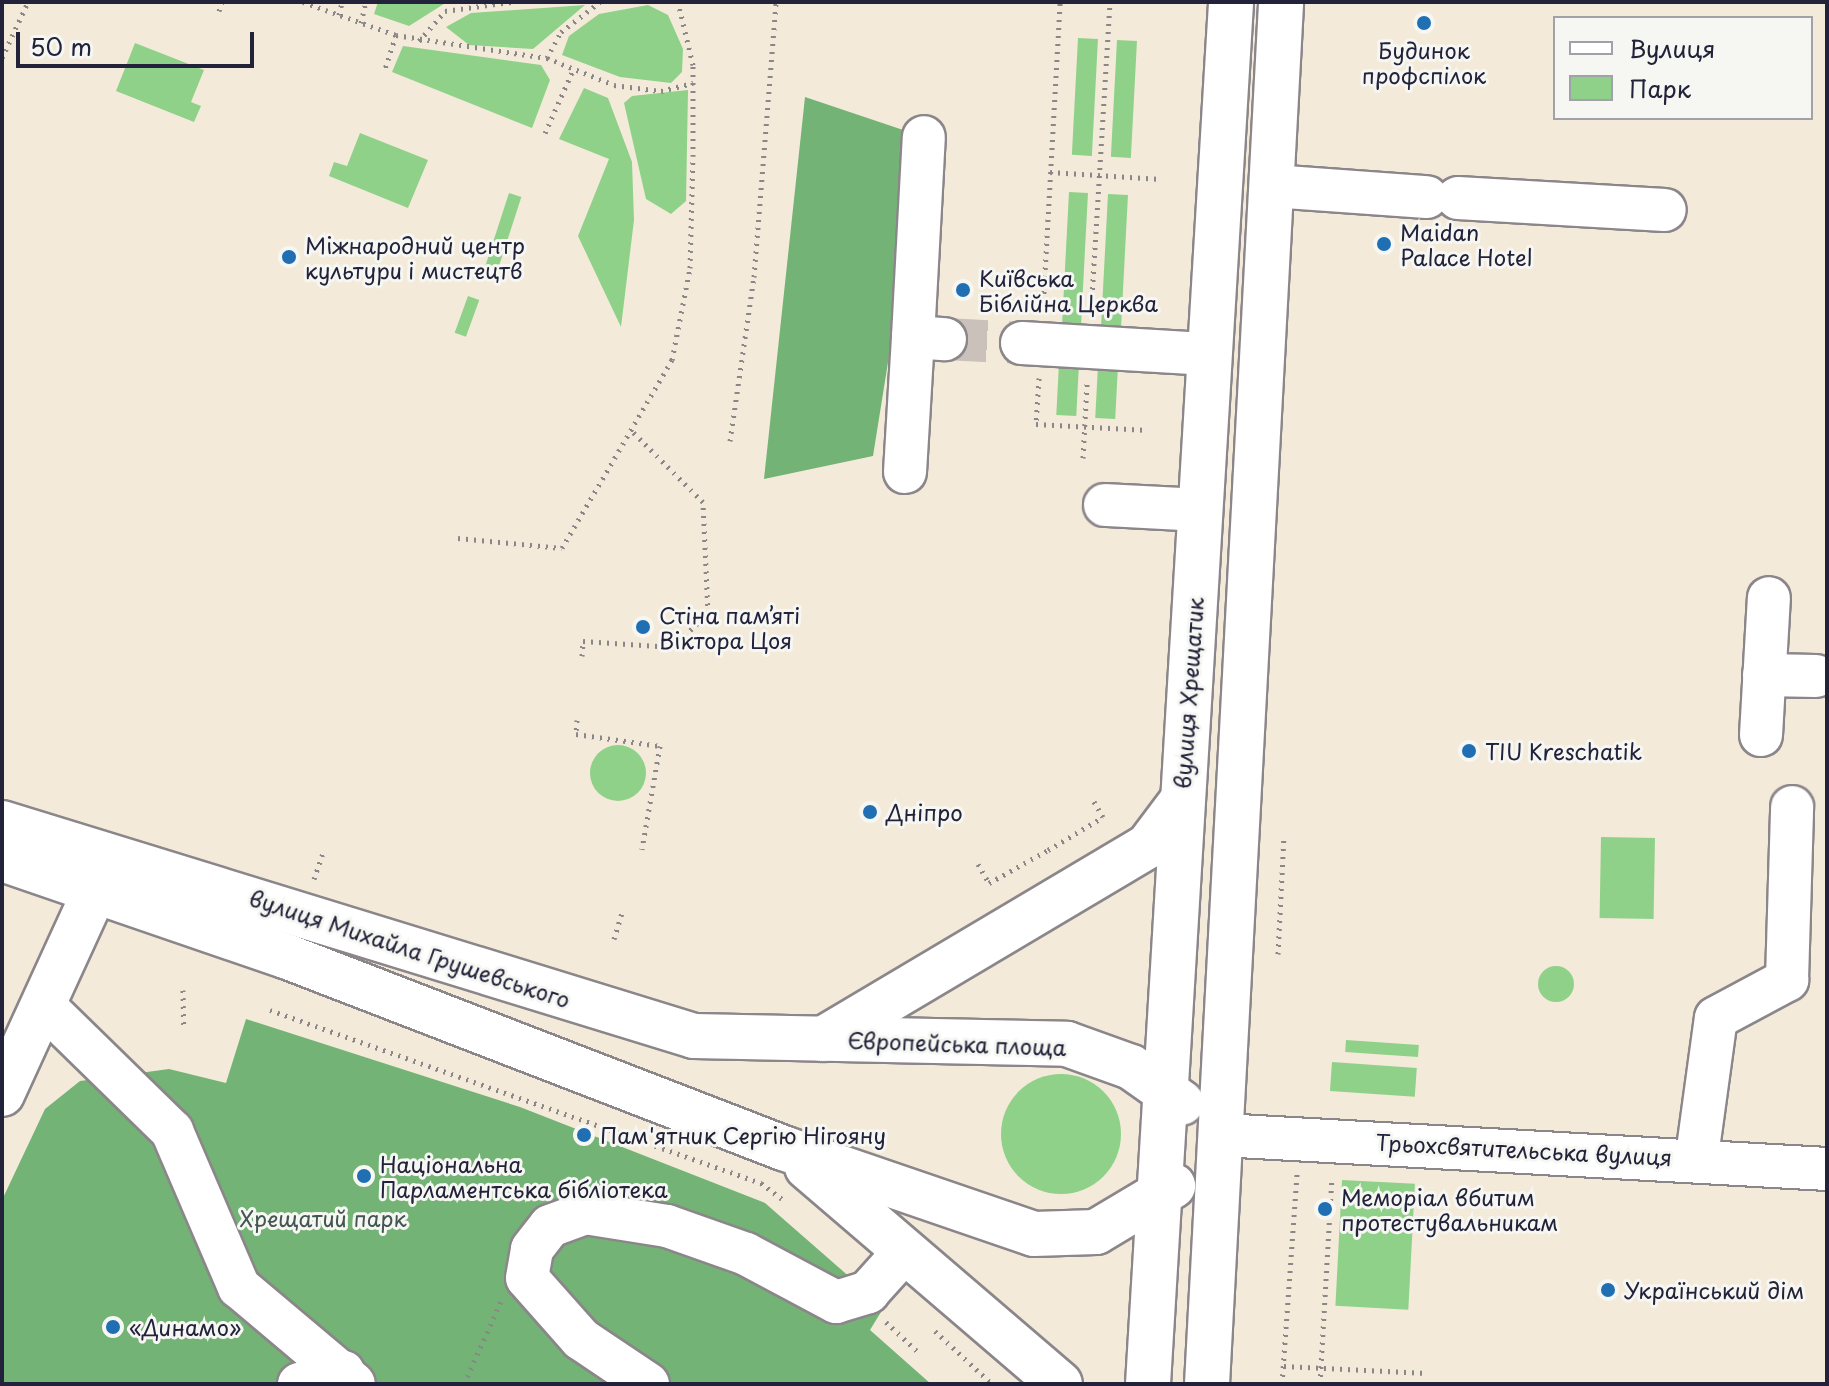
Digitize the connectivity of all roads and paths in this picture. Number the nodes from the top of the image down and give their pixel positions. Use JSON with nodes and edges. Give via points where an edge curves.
{"nodes":[{"id":1,"x":27,"y":2,"type":"edge"},
{"id":2,"x":222,"y":2,"type":"edge"},
{"id":3,"x":303,"y":2,"type":"edge"},
{"id":4,"x":342,"y":2,"type":"edge"},
{"id":5,"x":366,"y":2,"type":"edge"},
{"id":6,"x":511,"y":2,"type":"edge"},
{"id":7,"x":600,"y":2,"type":"edge"},
{"id":8,"x":678,"y":2,"type":"edge"},
{"id":9,"x":776,"y":2,"type":"edge"},
{"id":10,"x":1060,"y":2,"type":"edge"},
{"id":11,"x":1110,"y":2,"type":"edge"},
{"id":12,"x":1231,"y":2,"type":"edge"},
{"id":13,"x":1281,"y":2,"type":"edge"},
{"id":14,"x":487,"y":3,"type":"edge"},
{"id":15,"x":219,"y":11,"type":"dead end"},
{"id":16,"x":339,"y":15,"type":"junction"},
{"id":17,"x":361,"y":23,"type":"junction"},
{"id":18,"x":396,"y":35,"type":"junction"},
{"id":19,"x":419,"y":41,"type":"junction"},
{"id":20,"x":2,"y":58,"type":"edge"},
{"id":21,"x":547,"y":58,"type":"junction"},
{"id":22,"x":385,"y":69,"type":"dead end"},
{"id":23,"x":573,"y":70,"type":"junction"},
{"id":24,"x":693,"y":83,"type":"junction"},
{"id":25,"x":545,"y":133,"type":"dead end"},
{"id":26,"x":924,"y":137,"type":"dead end"},
{"id":27,"x":1050,"y":172,"type":"junction"},
{"id":28,"x":1099,"y":175,"type":"junction"},
{"id":29,"x":1161,"y":179,"type":"dead end"},
{"id":30,"x":1272,"y":186,"type":"junction"},
{"id":31,"x":1665,"y":210,"type":"dead end"},
{"id":32,"x":1031,"y":343,"type":"junction"},
{"id":33,"x":1090,"y":346,"type":"junction"},
{"id":34,"x":1209,"y":354,"type":"junction"},
{"id":35,"x":1085,"y":427,"type":"junction"},
{"id":36,"x":1148,"y":430,"type":"dead end"},
{"id":37,"x":632,"y":431,"type":"junction"},
{"id":38,"x":730,"y":441,"type":"dead end"},
{"id":39,"x":1083,"y":458,"type":"dead end"},
{"id":40,"x":905,"y":472,"type":"dead end"},
{"id":41,"x":1105,"y":505,"type":"dead end"},
{"id":42,"x":1199,"y":510,"type":"junction"},
{"id":43,"x":458,"y":538,"type":"dead end"},
{"id":44,"x":1769,"y":598,"type":"dead end"},
{"id":45,"x":582,"y":656,"type":"dead end"},
{"id":46,"x":1764,"y":675,"type":"junction"},
{"id":47,"x":1816,"y":676,"type":"dead end"},
{"id":48,"x":577,"y":720,"type":"dead end"},
{"id":49,"x":1761,"y":735,"type":"dead end"},
{"id":50,"x":1092,"y":798,"type":"dead end"},
{"id":51,"x":1181,"y":802,"type":"junction"},
{"id":52,"x":1792,"y":807,"type":"dead end"},
{"id":53,"x":2,"y":823,"type":"edge"},
{"id":54,"x":1284,"y":837,"type":"dead end"},
{"id":55,"x":642,"y":849,"type":"dead end"},
{"id":56,"x":324,"y":850,"type":"dead end"},
{"id":57,"x":2,"y":859,"type":"edge"},
{"id":58,"x":978,"y":864,"type":"dead end"},
{"id":59,"x":104,"y":872,"type":"junction"},
{"id":60,"x":311,"y":888,"type":"dead end"},
{"id":61,"x":623,"y":909,"type":"dead end"},
{"id":62,"x":614,"y":939,"type":"dead end"},
{"id":63,"x":1278,"y":954,"type":"dead end"},
{"id":64,"x":183,"y":990,"type":"dead end"},
{"id":65,"x":44,"y":1006,"type":"junction"},
{"id":66,"x":270,"y":1010,"type":"dead end"},
{"id":67,"x":184,"y":1029,"type":"dead end"},
{"id":68,"x":823,"y":1039,"type":"junction"},
{"id":69,"x":1164,"y":1089,"type":"junction"},
{"id":70,"x":2,"y":1094,"type":"edge"},
{"id":71,"x":1221,"y":1135,"type":"junction"},
{"id":72,"x":783,"y":1148,"type":"junction"},
{"id":73,"x":1697,"y":1156,"type":"junction"},
{"id":74,"x":1298,"y":1167,"type":"dead end"},
{"id":75,"x":1333,"y":1169,"type":"dead end"},
{"id":76,"x":1827,"y":1169,"type":"edge"},
{"id":77,"x":1157,"y":1200,"type":"junction"},
{"id":78,"x":798,"y":1209,"type":"dead end"},
{"id":79,"x":905,"y":1251,"type":"junction"},
{"id":80,"x":527,"y":1278,"type":"junction"},
{"id":81,"x":922,"y":1319,"type":"dead end"},
{"id":82,"x":886,"y":1323,"type":"dead end"},
{"id":83,"x":917,"y":1351,"type":"dead end"},
{"id":84,"x":1284,"y":1366,"type":"junction"},
{"id":85,"x":1320,"y":1368,"type":"junction"},
{"id":86,"x":1427,"y":1373,"type":"dead end"},
{"id":87,"x":348,"y":1378,"type":"edge"},
{"id":88,"x":299,"y":1384,"type":"edge"},
{"id":89,"x":464,"y":1384,"type":"edge"},
{"id":90,"x":648,"y":1384,"type":"edge"},
{"id":91,"x":992,"y":1384,"type":"edge"},
{"id":92,"x":1060,"y":1384,"type":"edge"},
{"id":93,"x":1148,"y":1384,"type":"edge"},
{"id":94,"x":1207,"y":1384,"type":"edge"},
{"id":95,"x":1282,"y":1384,"type":"edge"},
{"id":96,"x":1320,"y":1384,"type":"edge"}],
"edges":[{"from":1,"to":20,"type":"path"},
{"from":2,"to":15,"type":"path"},
{"from":3,"to":16,"type":"path"},
{"from":4,"to":16,"type":"path"},
{"from":5,"to":17,"type":"path"},
{"from":6,"to":14,"type":"path"},
{"from":7,"to":21,"type":"path","via":[[561,32]]},
{"from":8,"to":24,"type":"path"},
{"from":9,"to":38,"type":"path","via":[[754,277]]},
{"from":10,"to":27,"type":"path"},
{"from":11,"to":28,"type":"path"},
{"from":12,"to":34,"type":"main road","name":"вулиця Хрещатик"},
{"from":13,"to":30,"type":"main road"},
{"from":14,"to":19,"type":"path","via":[[445,11]]},
{"from":16,"to":17,"type":"path"},
{"from":17,"to":18,"type":"path"},
{"from":18,"to":19,"type":"path"},
{"from":18,"to":22,"type":"path"},
{"from":19,"to":21,"type":"path"},
{"from":21,"to":23,"type":"path"},
{"from":23,"to":24,"type":"path","via":[[648,90]]},
{"from":23,"to":25,"type":"path"},
{"from":24,"to":37,"type":"path","via":[[684,316],[672,360]]},
{"from":26,"to":40,"type":"street","via":[[929,338]]},
{"from":27,"to":28,"type":"path"},
{"from":27,"to":32,"type":"path"},
{"from":28,"to":29,"type":"path"},
{"from":28,"to":33,"type":"path"},
{"from":30,"to":31,"type":"street"},
{"from":30,"to":71,"type":"main road"},
{"from":32,"to":33,"type":"street"},
{"from":32,"to":35,"type":"path","via":[[1036,424]]},
{"from":33,"to":34,"type":"street"},
{"from":33,"to":35,"type":"path"},
{"from":34,"to":42,"type":"main road","name":"вулиця Хрещатик"},
{"from":35,"to":36,"type":"path"},
{"from":35,"to":39,"type":"path"},
{"from":37,"to":43,"type":"path","via":[[562,548]]},
{"from":37,"to":45,"type":"path","via":[[703,502],[708,613],[673,647],[583,641]]},
{"from":41,"to":42,"type":"street"},
{"from":42,"to":51,"type":"main road","name":"вулиця Хрещатик"},
{"from":44,"to":46,"type":"street"},
{"from":46,"to":47,"type":"street"},
{"from":46,"to":49,"type":"street"},
{"from":48,"to":55,"type":"path","via":[[576,734],[660,746]]},
{"from":50,"to":58,"type":"path","via":[[1103,817],[1048,850],[989,883]]},
{"from":51,"to":68,"type":"main road","name":"Європейська площа","via":[[1148,846]]},
{"from":51,"to":69,"type":"main road","name":"вулиця Хрещатик"},
{"from":52,"to":73,"type":"street","via":[[1787,980],[1716,1018]]},
{"from":53,"to":59,"type":"main road","name":"вулиця Михайла Грушевського"},
{"from":54,"to":63,"type":"path"},
{"from":56,"to":60,"type":"path"},
{"from":57,"to":59,"type":"main road","name":"вулиця Михайла Грушевського"},
{"from":59,"to":65,"type":"main road"},
{"from":59,"to":68,"type":"main road","name":"вулиця Михайла Грушевського","via":[[663,1028],[753,1042]]},
{"from":59,"to":72,"type":"main road","name":"вулиця Михайла Грушевського"},
{"from":61,"to":62,"type":"path"},
{"from":64,"to":67,"type":"path"},
{"from":65,"to":70,"type":"main road"},
{"from":65,"to":87,"type":"street","via":[[172,1131],[239,1287]]},
{"from":66,"to":78,"type":"path","via":[[761,1183]]},
{"from":68,"to":69,"type":"main road","name":"Європейська площа","via":[[1067,1044],[1095,1050]]},
{"from":69,"to":71,"type":"main road","name":"Європейська площа"},
{"from":69,"to":77,"type":"main road","name":"вулиця Хрещатик"},
{"from":71,"to":73,"type":"street","name":"Трьохсвятительська вулиця"},
{"from":71,"to":77,"type":"main road"},
{"from":71,"to":94,"type":"main road"},
{"from":72,"to":77,"type":"main road","via":[[1055,1238],[1119,1224]]},
{"from":72,"to":79,"type":"main road"},
{"from":73,"to":76,"type":"street","name":"Трьохсвятительська вулиця"},
{"from":74,"to":84,"type":"path"},
{"from":75,"to":85,"type":"path"},
{"from":77,"to":93,"type":"main road","name":"вулиця Хрещатик"},
{"from":79,"to":80,"type":"street","via":[[868,1292],[836,1302],[746,1254],[667,1226],[585,1213],[550,1226],[532,1249]]},
{"from":79,"to":92,"type":"main road"},
{"from":80,"to":89,"type":"path","via":[[493,1306]]},
{"from":80,"to":90,"type":"street","via":[[581,1339]]},
{"from":81,"to":91,"type":"path"},
{"from":82,"to":83,"type":"path"},
{"from":84,"to":85,"type":"path"},
{"from":84,"to":95,"type":"path"},
{"from":85,"to":86,"type":"path"},
{"from":85,"to":96,"type":"path"},
{"from":87,"to":88,"type":"street"}]}
